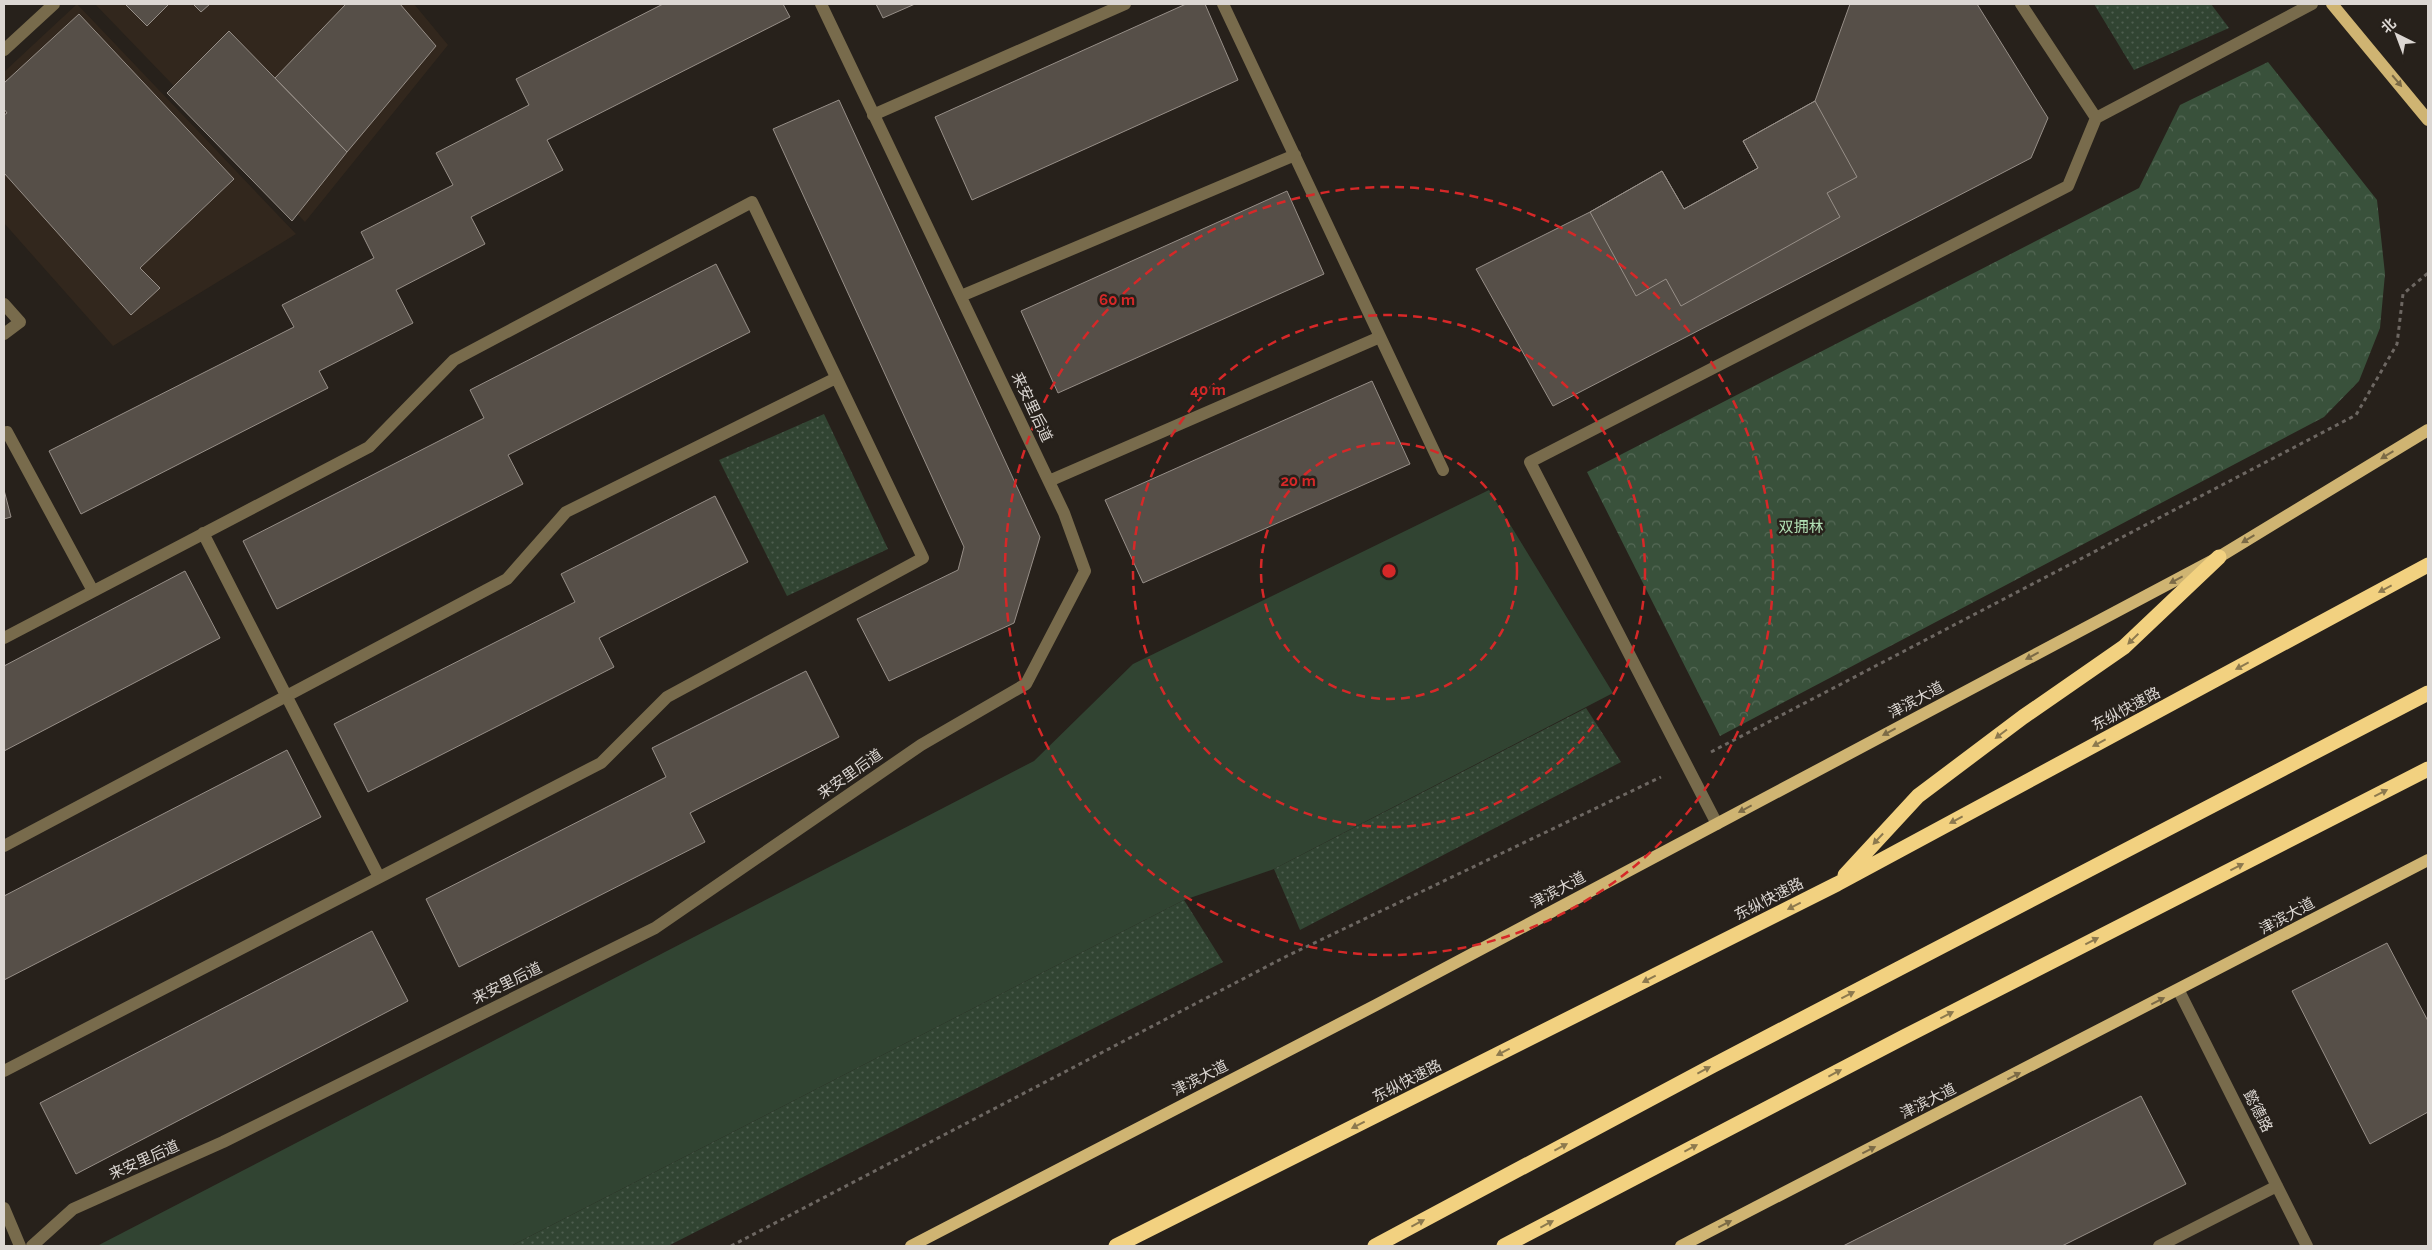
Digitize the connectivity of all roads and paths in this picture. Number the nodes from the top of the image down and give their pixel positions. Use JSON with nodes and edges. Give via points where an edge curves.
{"nodes":[{"id":1,"x":54,"y":4,"type":"edge"},
{"id":2,"x":821,"y":4,"type":"edge"},
{"id":3,"x":1125,"y":4,"type":"edge"},
{"id":4,"x":1223,"y":4,"type":"edge"},
{"id":5,"x":2022,"y":4,"type":"edge"},
{"id":6,"x":2312,"y":4,"type":"edge"},
{"id":7,"x":2332,"y":4,"type":"edge"},
{"id":8,"x":4,"y":50,"type":"edge"},
{"id":9,"x":874,"y":114,"type":"junction"},
{"id":10,"x":2096,"y":118,"type":"junction"},
{"id":11,"x":2428,"y":120,"type":"edge"},
{"id":12,"x":1294,"y":155,"type":"junction"},
{"id":13,"x":2428,"y":273,"type":"edge"},
{"id":14,"x":961,"y":296,"type":"junction"},
{"id":15,"x":4,"y":304,"type":"edge"},
{"id":16,"x":4,"y":334,"type":"edge"},
{"id":17,"x":1380,"y":337,"type":"junction"},
{"id":18,"x":836,"y":378,"type":"junction"},
{"id":19,"x":2428,"y":430,"type":"edge"},
{"id":20,"x":4,"y":433,"type":"edge"},
{"id":21,"x":1443,"y":470,"type":"dead end"},
{"id":22,"x":1049,"y":481,"type":"junction"},
{"id":23,"x":203,"y":533,"type":"junction"},
{"id":24,"x":2219,"y":557,"type":"junction"},
{"id":25,"x":2428,"y":565,"type":"edge"},
{"id":26,"x":93,"y":592,"type":"junction"},
{"id":27,"x":4,"y":638,"type":"edge"},
{"id":28,"x":2428,"y":693,"type":"edge"},
{"id":29,"x":287,"y":696,"type":"junction"},
{"id":30,"x":1687,"y":765,"type":"junction"},
{"id":31,"x":2428,"y":769,"type":"edge"},
{"id":32,"x":1718,"y":824,"type":"junction"},
{"id":33,"x":4,"y":846,"type":"edge"},
{"id":34,"x":2428,"y":860,"type":"edge"},
{"id":35,"x":379,"y":877,"type":"junction"},
{"id":36,"x":1837,"y":884,"type":"junction"},
{"id":37,"x":2179,"y":991,"type":"junction"},
{"id":38,"x":4,"y":1071,"type":"edge"},
{"id":39,"x":2277,"y":1186,"type":"junction"},
{"id":40,"x":4,"y":1208,"type":"edge"},
{"id":41,"x":20,"y":1246,"type":"edge"},
{"id":42,"x":32,"y":1246,"type":"edge"},
{"id":43,"x":731,"y":1246,"type":"edge"},
{"id":44,"x":911,"y":1246,"type":"edge"},
{"id":45,"x":1116,"y":1246,"type":"edge"},
{"id":46,"x":1375,"y":1246,"type":"edge"},
{"id":47,"x":1504,"y":1246,"type":"edge"},
{"id":48,"x":1681,"y":1246,"type":"edge"},
{"id":49,"x":2159,"y":1246,"type":"edge"},
{"id":50,"x":2307,"y":1246,"type":"edge"}],
"edges":[{"from":1,"to":8,"type":"street"},
{"from":2,"to":9,"type":"street","name":"来安里后道"},
{"from":3,"to":9,"type":"street"},
{"from":4,"to":12,"type":"street"},
{"from":5,"to":10,"type":"street"},
{"from":6,"to":10,"type":"street"},
{"from":7,"to":11,"type":"main road","one_way":true},
{"from":9,"to":14,"type":"street","name":"来安里后道"},
{"from":10,"to":30,"type":"street","via":[[2068,186],[1530,462]]},
{"from":12,"to":14,"type":"street"},
{"from":12,"to":17,"type":"street"},
{"from":13,"to":30,"type":"path","via":[[2404,294],[2397,344],[2356,415]]},
{"from":14,"to":22,"type":"street","name":"来安里后道"},
{"from":15,"to":16,"type":"street","via":[[20,322]]},
{"from":17,"to":21,"type":"street"},
{"from":17,"to":22,"type":"street"},
{"from":18,"to":23,"type":"street","via":[[752,202],[454,360],[369,447]]},
{"from":18,"to":29,"type":"street","via":[[566,512],[507,579]]},
{"from":18,"to":35,"type":"street","via":[[923,558],[667,698],[600,763]]},
{"from":19,"to":24,"type":"main road","name":"津滨大道","one_way":true},
{"from":20,"to":26,"type":"street","via":[[7,432]]},
{"from":22,"to":42,"type":"street","name":"来安里后道","via":[[1085,571],[1026,684],[921,745],[655,928],[223,1142],[73,1209]]},
{"from":23,"to":26,"type":"street"},
{"from":23,"to":29,"type":"street"},
{"from":24,"to":32,"type":"main road","name":"津滨大道","one_way":true},
{"from":24,"to":36,"type":"highway","one_way":true,"via":[[2124,647],[2022,717],[1918,796]]},
{"from":25,"to":36,"type":"highway","name":"东纵快速路","one_way":true},
{"from":26,"to":27,"type":"street"},
{"from":46,"to":28,"type":"highway","one_way":true,"via":[[1712,1066]]},
{"from":29,"to":33,"type":"street"},
{"from":29,"to":35,"type":"street"},
{"from":30,"to":32,"type":"street"},
{"from":30,"to":43,"type":"path","via":[[1285,957]]},
{"from":47,"to":31,"type":"highway","one_way":true},
{"from":32,"to":44,"type":"main road","name":"津滨大道"},
{"from":34,"to":37,"type":"main road","name":"津滨大道"},
{"from":35,"to":38,"type":"street"},
{"from":36,"to":45,"type":"highway","name":"东纵快速路","one_way":true},
{"from":37,"to":39,"type":"street","name":"懿德路"},
{"from":48,"to":37,"type":"main road","name":"津滨大道","one_way":true},
{"from":39,"to":49,"type":"street"},
{"from":39,"to":50,"type":"street","name":"懿德路"},
{"from":40,"to":41,"type":"street"}]}
